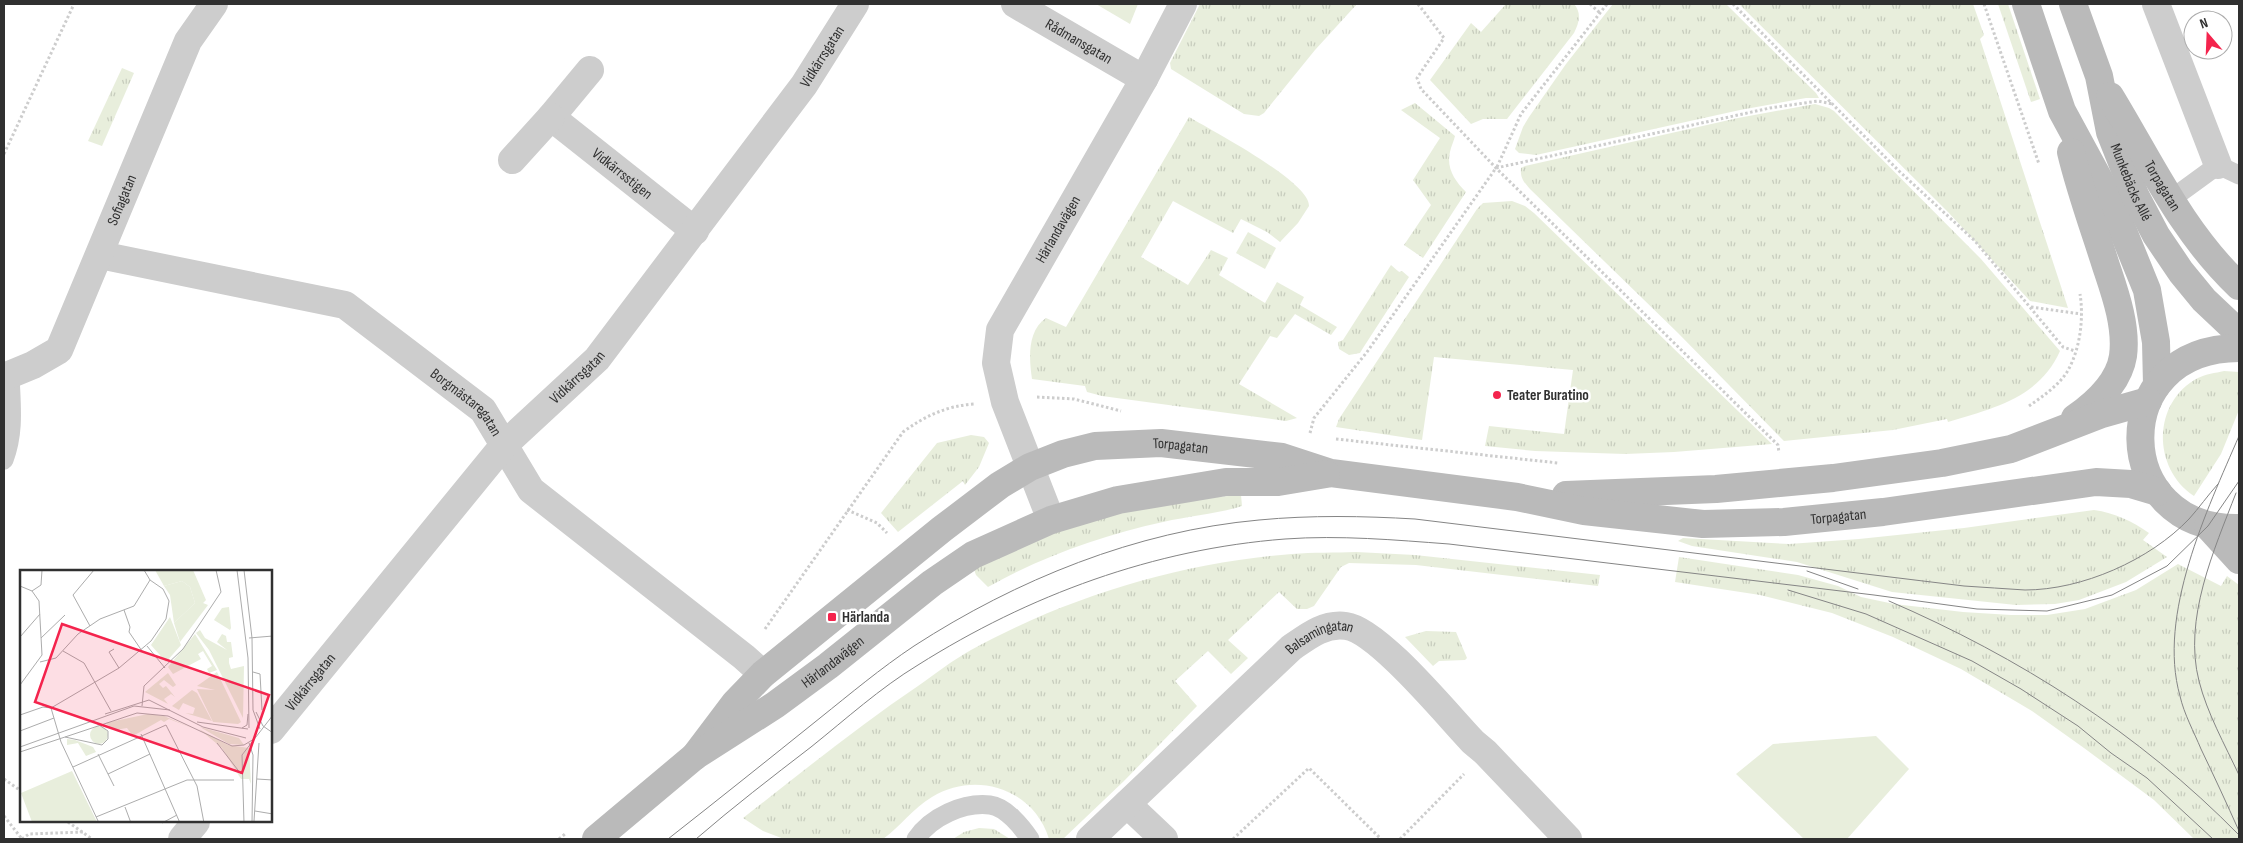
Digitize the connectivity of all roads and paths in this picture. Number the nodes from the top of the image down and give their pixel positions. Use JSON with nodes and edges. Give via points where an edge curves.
{"nodes":[{"id":1,"x":74,"y":4,"type":"edge"},
{"id":2,"x":214,"y":4,"type":"edge"},
{"id":3,"x":854,"y":4,"type":"edge"},
{"id":4,"x":1015,"y":4,"type":"edge"},
{"id":5,"x":1183,"y":4,"type":"edge"},
{"id":6,"x":1418,"y":4,"type":"edge"},
{"id":7,"x":1590,"y":4,"type":"edge"},
{"id":8,"x":1607,"y":4,"type":"edge"},
{"id":9,"x":1733,"y":4,"type":"edge"},
{"id":10,"x":1984,"y":4,"type":"edge"},
{"id":11,"x":2026,"y":4,"type":"edge"},
{"id":12,"x":2073,"y":4,"type":"edge"},
{"id":13,"x":2156,"y":4,"type":"edge"},
{"id":14,"x":1600,"y":13,"type":"junction"},
{"id":15,"x":590,"y":70,"type":"dead end"},
{"id":16,"x":2098,"y":76,"type":"junction"},
{"id":17,"x":1144,"y":79,"type":"junction"},
{"id":18,"x":1833,"y":104,"type":"junction"},
{"id":19,"x":2062,"y":111,"type":"junction"},
{"id":20,"x":551,"y":117,"type":"junction"},
{"id":21,"x":4,"y":154,"type":"edge"},
{"id":22,"x":512,"y":160,"type":"dead end"},
{"id":23,"x":1496,"y":168,"type":"junction"},
{"id":24,"x":2229,"y":170,"type":"edge"},
{"id":25,"x":2042,"y":173,"type":"dead end"},
{"id":26,"x":2170,"y":200,"type":"junction"},
{"id":27,"x":694,"y":231,"type":"junction"},
{"id":28,"x":100,"y":255,"type":"junction"},
{"id":29,"x":2239,"y":286,"type":"edge"},
{"id":30,"x":2079,"y":292,"type":"dead end"},
{"id":31,"x":2030,"y":307,"type":"junction"},
{"id":32,"x":2081,"y":314,"type":"junction"},
{"id":33,"x":2239,"y":332,"type":"edge"},
{"id":34,"x":2239,"y":348,"type":"edge"},
{"id":35,"x":2075,"y":351,"type":"junction"},
{"id":36,"x":6,"y":375,"type":"edge"},
{"id":37,"x":2152,"y":393,"type":"junction"},
{"id":38,"x":1029,"y":398,"type":"dead end"},
{"id":39,"x":982,"y":403,"type":"dead end"},
{"id":40,"x":2022,"y":411,"type":"dead end"},
{"id":41,"x":1129,"y":412,"type":"dead end"},
{"id":42,"x":2056,"y":431,"type":"junction"},
{"id":43,"x":1319,"y":437,"type":"dead end"},
{"id":44,"x":1329,"y":438,"type":"dead end"},
{"id":45,"x":1778,"y":445,"type":"dead end"},
{"id":46,"x":503,"y":446,"type":"junction"},
{"id":47,"x":4,"y":460,"type":"edge"},
{"id":48,"x":1564,"y":464,"type":"dead end"},
{"id":49,"x":1030,"y":467,"type":"junction"},
{"id":50,"x":1330,"y":473,"type":"junction"},
{"id":51,"x":2158,"y":492,"type":"junction"},
{"id":52,"x":1517,"y":497,"type":"junction"},
{"id":53,"x":847,"y":510,"type":"junction"},
{"id":54,"x":1050,"y":520,"type":"junction"},
{"id":55,"x":2208,"y":526,"type":"junction"},
{"id":56,"x":2239,"y":528,"type":"edge"},
{"id":57,"x":890,"y":536,"type":"dead end"},
{"id":58,"x":2239,"y":560,"type":"edge"},
{"id":59,"x":762,"y":633,"type":"dead end"},
{"id":60,"x":763,"y":674,"type":"junction"},
{"id":61,"x":272,"y":729,"type":"edge"},
{"id":62,"x":1485,"y":752,"type":"junction"},
{"id":63,"x":695,"y":756,"type":"junction"},
{"id":64,"x":4,"y":779,"type":"edge"},
{"id":65,"x":20,"y":790,"type":"edge"},
{"id":66,"x":1127,"y":804,"type":"junction"},
{"id":67,"x":4,"y":816,"type":"edge"},
{"id":68,"x":70,"y":823,"type":"edge"},
{"id":69,"x":195,"y":823,"type":"edge"},
{"id":70,"x":83,"y":832,"type":"junction"},
{"id":71,"x":917,"y":838,"type":"edge"},
{"id":72,"x":22,"y":839,"type":"edge"},
{"id":73,"x":92,"y":839,"type":"edge"},
{"id":74,"x":182,"y":839,"type":"edge"},
{"id":75,"x":596,"y":839,"type":"edge"},
{"id":76,"x":1030,"y":839,"type":"edge"},
{"id":77,"x":1090,"y":839,"type":"edge"},
{"id":78,"x":1164,"y":839,"type":"edge"},
{"id":79,"x":1233,"y":839,"type":"edge"},
{"id":80,"x":1381,"y":839,"type":"edge"},
{"id":81,"x":1400,"y":839,"type":"edge"},
{"id":82,"x":1568,"y":839,"type":"edge"}],
"edges":[{"from":1,"to":21,"type":"path"},
{"from":2,"to":28,"type":"street","name":"Sofiagatan","via":[[188,41]]},
{"from":3,"to":27,"type":"street","name":"Vidkärrsgatan","via":[[804,85]]},
{"from":4,"to":17,"type":"street","name":"Rådmansgatan"},
{"from":5,"to":17,"type":"street","name":"Härlandavägen"},
{"from":6,"to":23,"type":"path","via":[[1444,38],[1417,78],[1421,89]]},
{"from":7,"to":14,"type":"path"},
{"from":8,"to":14,"type":"path"},
{"from":9,"to":18,"type":"path"},
{"from":10,"to":25,"type":"path"},
{"from":11,"to":19,"type":"street","name":"Munkebäcks Allé"},
{"from":12,"to":16,"type":"street","name":"Munkebäcks Allé"},
{"from":13,"to":24,"type":"street"},
{"from":14,"to":23,"type":"path","via":[[1521,114]]},
{"from":15,"to":20,"type":"street"},
{"from":16,"to":26,"type":"street","name":"Torpagatan"},
{"from":16,"to":33,"type":"street","name":"Munkebäcks Allé","via":[[2119,159],[2156,236],[2193,287]]},
{"from":17,"to":49,"type":"street","name":"Härlandavägen","via":[[1000,330],[996,363],[1000,382]]},
{"from":18,"to":23,"type":"path","via":[[1818,101],[1770,108]]},
{"from":18,"to":31,"type":"path","via":[[1975,241]]},
{"from":19,"to":37,"type":"street","name":"Munkebäcks Allé","via":[[2124,231],[2147,290],[2156,342]]},
{"from":19,"to":42,"type":"street","name":"Munkebäcks Allé","via":[[2071,154],[2117,300],[2123,356],[2112,382],[2100,397]]},
{"from":20,"to":22,"type":"street"},
{"from":20,"to":27,"type":"street","name":"Vidkärrsstigen"},
{"from":23,"to":43,"type":"path","via":[[1367,352],[1314,418],[1309,436]]},
{"from":23,"to":45,"type":"path"},
{"from":24,"to":26,"type":"lane"},
{"from":26,"to":29,"type":"street","name":"Torpagatan","via":[[2205,251]]},
{"from":27,"to":46,"type":"street","name":"Vidkärrsgatan","via":[[597,359]]},
{"from":28,"to":36,"type":"street","name":"Sofiagatan","via":[[59,350]]},
{"from":28,"to":46,"type":"street","name":"Borgmästaregatan","via":[[346,305],[483,410]]},
{"from":30,"to":32,"type":"path"},
{"from":31,"to":32,"type":"path"},
{"from":31,"to":35,"type":"path","via":[[2063,347]]},
{"from":32,"to":35,"type":"path"},
{"from":34,"to":37,"type":"street","name":"Torpagatan","via":[[2203,351],[2178,365]]},
{"from":35,"to":40,"type":"path","via":[[2066,372],[2048,392]]},
{"from":36,"to":47,"type":"lane","name":"Sofiagatan","via":[[13,427]]},
{"from":37,"to":42,"type":"street","name":"Torpagatan"},
{"from":37,"to":51,"type":"street","name":"Torpagatan","via":[[2142,419],[2140,438],[2142,457]]},
{"from":38,"to":41,"type":"path","via":[[1074,399],[1109,410]]},
{"from":39,"to":53,"type":"path","via":[[940,411],[924,417],[903,432]]},
{"from":42,"to":52,"type":"street","name":"Torpagatan","via":[[2011,449],[1889,471],[1716,489]]},
{"from":44,"to":48,"type":"path"},
{"from":46,"to":60,"type":"street","name":"Borgmästaregatan","via":[[531,490]]},
{"from":46,"to":61,"type":"street","name":"Vidkärrsgatan"},
{"from":49,"to":50,"type":"street","name":"Torpagatan","via":[[1095,446],[1161,444],[1282,457]]},
{"from":49,"to":54,"type":"street","name":"Härlandavägen"},
{"from":49,"to":60,"type":"street","name":"Härlandavägen","via":[[1000,485],[942,529]]},
{"from":50,"to":52,"type":"street","name":"Torpagatan"},
{"from":50,"to":54,"type":"street","name":"Torpagatan","via":[[1278,482],[1226,482],[1163,491]]},
{"from":51,"to":52,"type":"street","name":"Torpagatan","via":[[2131,484],[2096,482],[1883,512],[1784,522],[1703,524],[1584,511]]},
{"from":51,"to":55,"type":"street","name":"Torpagatan","via":[[2178,511]]},
{"from":53,"to":57,"type":"path","via":[[877,524]]},
{"from":53,"to":59,"type":"path"},
{"from":54,"to":63,"type":"street","name":"Härlandavägen","via":[[973,555],[775,706]]},
{"from":55,"to":56,"type":"street","name":"Torpagatan"},
{"from":55,"to":58,"type":"street"},
{"from":60,"to":63,"type":"street","name":"Härlandavägen","via":[[735,703]]},
{"from":62,"to":66,"type":"street","name":"Balsamingatan","via":[[1382,645],[1363,631],[1346,626],[1326,627],[1311,633],[1291,648]]},
{"from":62,"to":81,"type":"path"},
{"from":62,"to":82,"type":"street","name":"Balsamingatan"},
{"from":63,"to":75,"type":"street","name":"Härlandavägen"},
{"from":64,"to":65,"type":"path"},
{"from":66,"to":77,"type":"street","name":"Balsamingatan"},
{"from":66,"to":78,"type":"street"},
{"from":67,"to":72,"type":"path"},
{"from":68,"to":70,"type":"path"},
{"from":69,"to":74,"type":"street"},
{"from":70,"to":72,"type":"path","via":[[29,834]]},
{"from":70,"to":73,"type":"path"},
{"from":71,"to":76,"type":"lane","via":[[948,813],[965,807],[991,805],[1018,820]]},
{"from":79,"to":80,"type":"path","via":[[1309,768]]}]}
